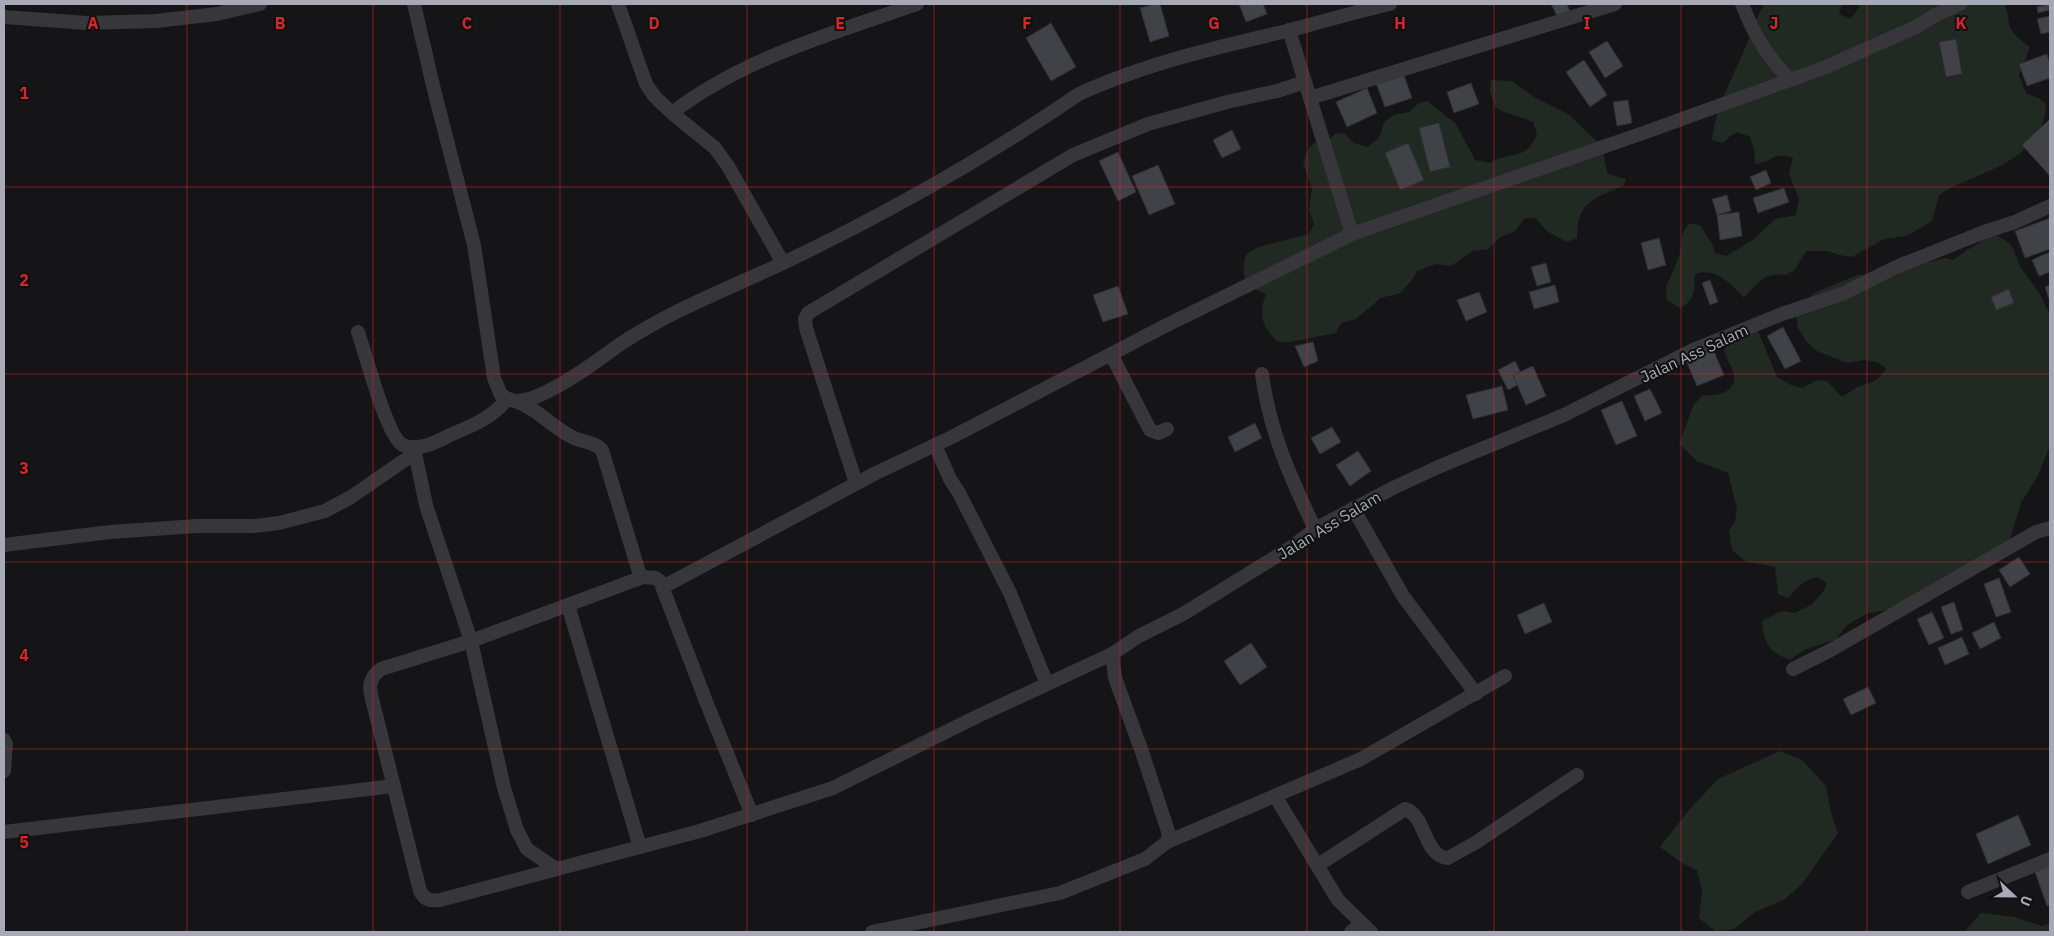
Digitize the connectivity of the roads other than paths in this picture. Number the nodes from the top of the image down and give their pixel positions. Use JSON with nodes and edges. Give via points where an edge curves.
{"nodes":[{"id":1,"x":260,"y":4,"type":"edge"},
{"id":2,"x":414,"y":4,"type":"edge"},
{"id":3,"x":618,"y":4,"type":"edge"},
{"id":4,"x":917,"y":4,"type":"edge"},
{"id":5,"x":1390,"y":4,"type":"edge"},
{"id":6,"x":1615,"y":4,"type":"edge"},
{"id":7,"x":1742,"y":4,"type":"edge"},
{"id":8,"x":1960,"y":4,"type":"edge"},
{"id":9,"x":4,"y":17,"type":"edge"},
{"id":10,"x":1289,"y":30,"type":"junction"},
{"id":11,"x":1790,"y":80,"type":"junction"},
{"id":12,"x":1305,"y":82,"type":"junction"},
{"id":13,"x":1310,"y":98,"type":"junction"},
{"id":14,"x":672,"y":113,"type":"junction"},
{"id":15,"x":2050,"y":206,"type":"edge"},
{"id":16,"x":1352,"y":234,"type":"junction"},
{"id":17,"x":783,"y":263,"type":"junction"},
{"id":18,"x":358,"y":332,"type":"dead end"},
{"id":19,"x":1111,"y":354,"type":"junction"},
{"id":20,"x":1262,"y":374,"type":"dead end"},
{"id":21,"x":511,"y":400,"type":"junction"},
{"id":22,"x":1167,"y":429,"type":"dead end"},
{"id":23,"x":935,"y":445,"type":"junction"},
{"id":24,"x":414,"y":450,"type":"junction"},
{"id":25,"x":856,"y":483,"type":"junction"},
{"id":26,"x":1353,"y":508,"type":"junction"},
{"id":27,"x":2050,"y":528,"type":"edge"},
{"id":28,"x":1315,"y":529,"type":"junction"},
{"id":29,"x":4,"y":545,"type":"edge"},
{"id":30,"x":643,"y":577,"type":"junction"},
{"id":31,"x":663,"y":587,"type":"junction"},
{"id":32,"x":568,"y":605,"type":"junction"},
{"id":33,"x":471,"y":641,"type":"junction"},
{"id":34,"x":1112,"y":654,"type":"junction"},
{"id":35,"x":1793,"y":669,"type":"dead end"},
{"id":36,"x":1505,"y":676,"type":"dead end"},
{"id":37,"x":1046,"y":684,"type":"junction"},
{"id":38,"x":1476,"y":694,"type":"junction"},
{"id":39,"x":4,"y":740,"type":"edge"},
{"id":40,"x":4,"y":770,"type":"edge"},
{"id":41,"x":1577,"y":775,"type":"dead end"},
{"id":42,"x":394,"y":786,"type":"junction"},
{"id":43,"x":1274,"y":796,"type":"junction"},
{"id":44,"x":752,"y":815,"type":"junction"},
{"id":45,"x":4,"y":829,"type":"edge"},
{"id":46,"x":1167,"y":842,"type":"junction"},
{"id":47,"x":640,"y":847,"type":"junction"},
{"id":48,"x":2050,"y":859,"type":"edge"},
{"id":49,"x":1318,"y":866,"type":"junction"},
{"id":50,"x":556,"y":869,"type":"junction"},
{"id":51,"x":1968,"y":892,"type":"dead end"},
{"id":52,"x":1361,"y":929,"type":"edge"},
{"id":53,"x":872,"y":932,"type":"edge"}],
"edges":[{"from":1,"to":9,"type":"street","via":[[217,14],[156,22],[87,23]]},
{"from":2,"to":21,"type":"street","via":[[474,246],[494,378],[501,395]]},
{"from":3,"to":14,"type":"street","via":[[646,84]]},
{"from":4,"to":14,"type":"street","via":[[764,60],[727,78]]},
{"from":5,"to":10,"type":"street"},
{"from":6,"to":13,"type":"street"},
{"from":7,"to":11,"type":"street","via":[[1763,48]]},
{"from":8,"to":11,"type":"street","via":[[1918,26]]},
{"from":10,"to":12,"type":"street"},
{"from":10,"to":17,"type":"street","via":[[1137,71],[1079,94],[979,159]]},
{"from":11,"to":16,"type":"street"},
{"from":12,"to":13,"type":"street"},
{"from":12,"to":25,"type":"street","via":[[1148,124],[1073,155],[808,312],[806,328]]},
{"from":13,"to":16,"type":"street"},
{"from":14,"to":17,"type":"street","via":[[715,148]]},
{"from":15,"to":26,"type":"street","name":"Jalan Ass Salam","via":[[1894,268],[1842,294],[1693,350],[1564,415],[1438,467]]},
{"from":16,"to":19,"type":"street"},
{"from":17,"to":21,"type":"street","via":[[668,317],[548,391],[526,400]]},
{"from":18,"to":24,"type":"street","via":[[394,436]]},
{"from":19,"to":22,"type":"street","via":[[1150,430],[1158,433]]},
{"from":19,"to":23,"type":"street"},
{"from":20,"to":28,"type":"street","via":[[1278,445]]},
{"from":21,"to":24,"type":"street","via":[[483,420]]},
{"from":21,"to":30,"type":"street","via":[[529,406],[572,437],[602,450]]},
{"from":23,"to":25,"type":"street"},
{"from":23,"to":37,"type":"street","via":[[1010,593]]},
{"from":24,"to":29,"type":"street","via":[[379,480],[325,511],[279,523],[110,532]]},
{"from":24,"to":33,"type":"street","via":[[426,506]]},
{"from":25,"to":31,"type":"street"},
{"from":26,"to":28,"type":"street","name":"Jalan Ass Salam"},
{"from":26,"to":38,"type":"street","via":[[1403,596]]},
{"from":27,"to":35,"type":"street","via":[[2036,532]]},
{"from":28,"to":34,"type":"street","name":"Jalan Ass Salam","via":[[1198,605]]},
{"from":30,"to":31,"type":"street","via":[[656,578]]},
{"from":30,"to":32,"type":"street"},
{"from":31,"to":44,"type":"street"},
{"from":32,"to":33,"type":"street"},
{"from":32,"to":47,"type":"street"},
{"from":33,"to":42,"type":"street","name":"Jalan Ass Salam","via":[[381,669],[371,678],[370,686]]},
{"from":33,"to":50,"type":"street","via":[[504,788],[517,830],[527,849]]},
{"from":34,"to":37,"type":"street","name":"Jalan Ass Salam"},
{"from":34,"to":46,"type":"street","via":[[1115,678],[1167,828]]},
{"from":36,"to":38,"type":"street"},
{"from":37,"to":44,"type":"street","name":"Jalan Ass Salam","via":[[832,788]]},
{"from":38,"to":43,"type":"street","via":[[1362,759]]},
{"from":39,"to":40,"type":"street"},
{"from":41,"to":49,"type":"street","via":[[1448,858],[1435,853],[1412,812],[1405,809]]},
{"from":42,"to":45,"type":"street"},
{"from":42,"to":50,"type":"street","name":"Jalan Ass Salam","via":[[424,898],[430,901]]},
{"from":43,"to":46,"type":"street"},
{"from":43,"to":49,"type":"street"},
{"from":44,"to":47,"type":"street","name":"Jalan Ass Salam"},
{"from":46,"to":53,"type":"street","via":[[1145,859],[1060,892]]},
{"from":47,"to":50,"type":"street","name":"Jalan Ass Salam"},
{"from":48,"to":51,"type":"street"},
{"from":49,"to":52,"type":"street","via":[[1338,900]]}]}
